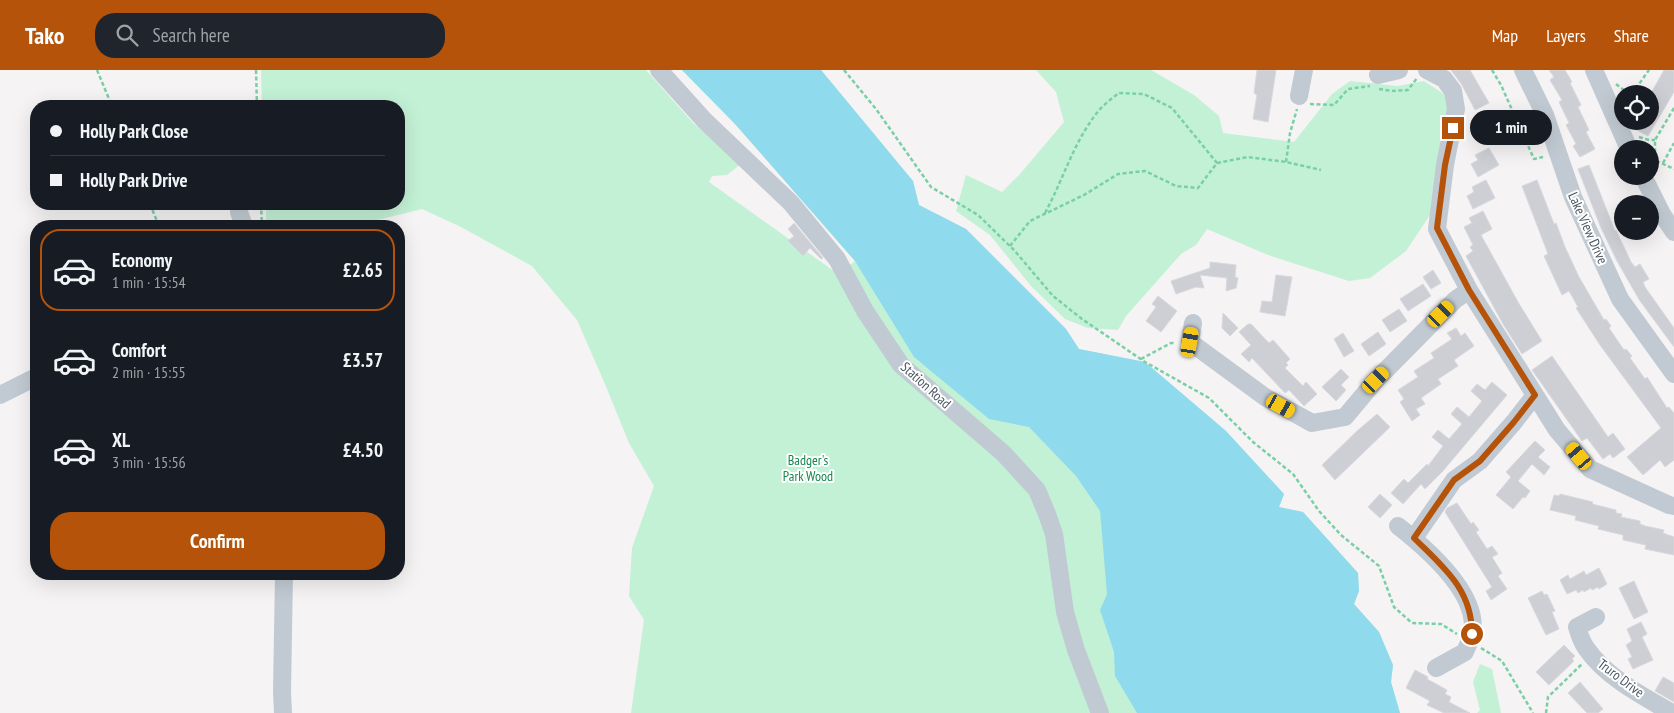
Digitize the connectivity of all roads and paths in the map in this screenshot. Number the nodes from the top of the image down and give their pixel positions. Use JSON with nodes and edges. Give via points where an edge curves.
{"nodes":[{"id":1,"x":97,"y":70,"type":"edge"},
{"id":2,"x":256,"y":70,"type":"edge"},
{"id":3,"x":659,"y":70,"type":"edge"},
{"id":4,"x":844,"y":70,"type":"edge"},
{"id":5,"x":1304,"y":70,"type":"edge"},
{"id":6,"x":1398,"y":70,"type":"edge"},
{"id":7,"x":1427,"y":70,"type":"edge"},
{"id":8,"x":1492,"y":70,"type":"edge"},
{"id":9,"x":1523,"y":70,"type":"edge"},
{"id":10,"x":1594,"y":70,"type":"edge"},
{"id":11,"x":1649,"y":70,"type":"edge"},
{"id":12,"x":1374,"y":77,"type":"joint"},
{"id":13,"x":1638,"y":85,"type":"edge"},
{"id":14,"x":1299,"y":99,"type":"junction"},
{"id":15,"x":110,"y":100,"type":"edge"},
{"id":16,"x":257,"y":100,"type":"edge"},
{"id":17,"x":1674,"y":108,"type":"edge"},
{"id":18,"x":1625,"y":140,"type":"edge"},
{"id":19,"x":1674,"y":143,"type":"edge"},
{"id":20,"x":1558,"y":153,"type":"junction"},
{"id":21,"x":1286,"y":162,"type":"junction"},
{"id":22,"x":1218,"y":163,"type":"junction"},
{"id":23,"x":1663,"y":163,"type":"junction"},
{"id":24,"x":1674,"y":169,"type":"edge"},
{"id":25,"x":1321,"y":170,"type":"dead end"},
{"id":26,"x":1648,"y":185,"type":"edge"},
{"id":27,"x":1045,"y":214,"type":"junction"},
{"id":28,"x":1674,"y":232,"type":"edge"},
{"id":29,"x":1010,"y":246,"type":"junction"},
{"id":30,"x":1469,"y":290,"type":"junction"},
{"id":31,"x":1193,"y":323,"type":"dead end"},
{"id":32,"x":1190,"y":342,"type":"junction"},
{"id":33,"x":1141,"y":359,"type":"junction"},
{"id":34,"x":1674,"y":374,"type":"edge"},
{"id":35,"x":30,"y":381,"type":"edge"},
{"id":36,"x":0,"y":395,"type":"edge"},
{"id":37,"x":1535,"y":395,"type":"junction"},
{"id":38,"x":1674,"y":506,"type":"edge"},
{"id":39,"x":1398,"y":526,"type":"dead end"},
{"id":40,"x":1414,"y":538,"type":"junction"},
{"id":41,"x":284,"y":580,"type":"edge"},
{"id":42,"x":1596,"y":617,"type":"dead end"},
{"id":43,"x":1469,"y":641,"type":"junction"},
{"id":44,"x":1592,"y":655,"type":"junction"},
{"id":45,"x":1436,"y":668,"type":"dead end"},
{"id":46,"x":284,"y":713,"type":"edge"},
{"id":47,"x":1100,"y":713,"type":"edge"},
{"id":48,"x":1533,"y":713,"type":"edge"},
{"id":49,"x":1546,"y":713,"type":"edge"},
{"id":50,"x":1672,"y":713,"type":"edge"}],
"edges":[{"from":1,"to":15,"type":"path"},
{"from":2,"to":16,"type":"path"},
{"from":3,"to":47,"type":"street","name":"Station Road","via":[[704,120],[792,203],[837,259],[865,312],[902,365],[1003,453],[1037,490],[1054,534],[1065,612]]},
{"from":4,"to":29,"type":"path","via":[[931,187],[978,215]]},
{"from":5,"to":14,"type":"street"},
{"from":6,"to":12,"type":"street"},
{"from":7,"to":30,"type":"street","via":[[1444,79],[1453,91],[1456,109],[1437,228]]},
{"from":8,"to":20,"type":"path","via":[[1534,159]]},
{"from":9,"to":20,"type":"street","name":"Lake View Drive","via":[[1545,115]]},
{"from":10,"to":18,"type":"street"},
{"from":11,"to":13,"type":"path"},
{"from":12,"to":14,"type":"path","via":[[1371,86],[1348,89],[1334,105]]},
{"from":14,"to":21,"type":"path"},
{"from":17,"to":23,"type":"path","via":[[1655,140],[1655,160]]},
{"from":19,"to":23,"type":"path"},
{"from":20,"to":34,"type":"street","name":"Lake View Drive","via":[[1573,197],[1620,299]]},
{"from":21,"to":22,"type":"path","via":[[1248,157]]},
{"from":21,"to":25,"type":"path"},
{"from":22,"to":27,"type":"path","via":[[1198,188],[1176,186],[1145,171],[1118,174]]},
{"from":22,"to":27,"type":"path","via":[[1172,108],[1144,94],[1119,93],[1097,113],[1071,155]]},
{"from":23,"to":24,"type":"path"},
{"from":26,"to":28,"type":"street"},
{"from":27,"to":29,"type":"path","via":[[1030,221]]},
{"from":29,"to":33,"type":"path","via":[[1053,296]]},
{"from":30,"to":32,"type":"street","via":[[1455,300],[1376,380],[1345,417],[1312,423],[1265,397]]},
{"from":30,"to":37,"type":"street"},
{"from":31,"to":32,"type":"street"},
{"from":32,"to":33,"type":"path","via":[[1171,343]]},
{"from":33,"to":43,"type":"path","via":[[1209,398],[1254,442],[1294,474],[1319,511],[1379,566],[1394,608],[1412,623],[1441,624]]},
{"from":35,"to":36,"type":"street"},
{"from":37,"to":38,"type":"street","via":[[1557,430],[1590,469]]},
{"from":37,"to":40,"type":"street","via":[[1480,461],[1454,480]]},
{"from":39,"to":40,"type":"street"},
{"from":40,"to":43,"type":"street","via":[[1450,573],[1469,605],[1472,623]]},
{"from":41,"to":46,"type":"street"},
{"from":42,"to":44,"type":"street","name":"Truro Drive","via":[[1576,627]]},
{"from":43,"to":45,"type":"street","via":[[1465,652]]},
{"from":43,"to":48,"type":"path","via":[[1502,661]]},
{"from":44,"to":49,"type":"path","via":[[1548,697]]},
{"from":44,"to":50,"type":"street","name":"Truro Drive","via":[[1627,687]]}]}
